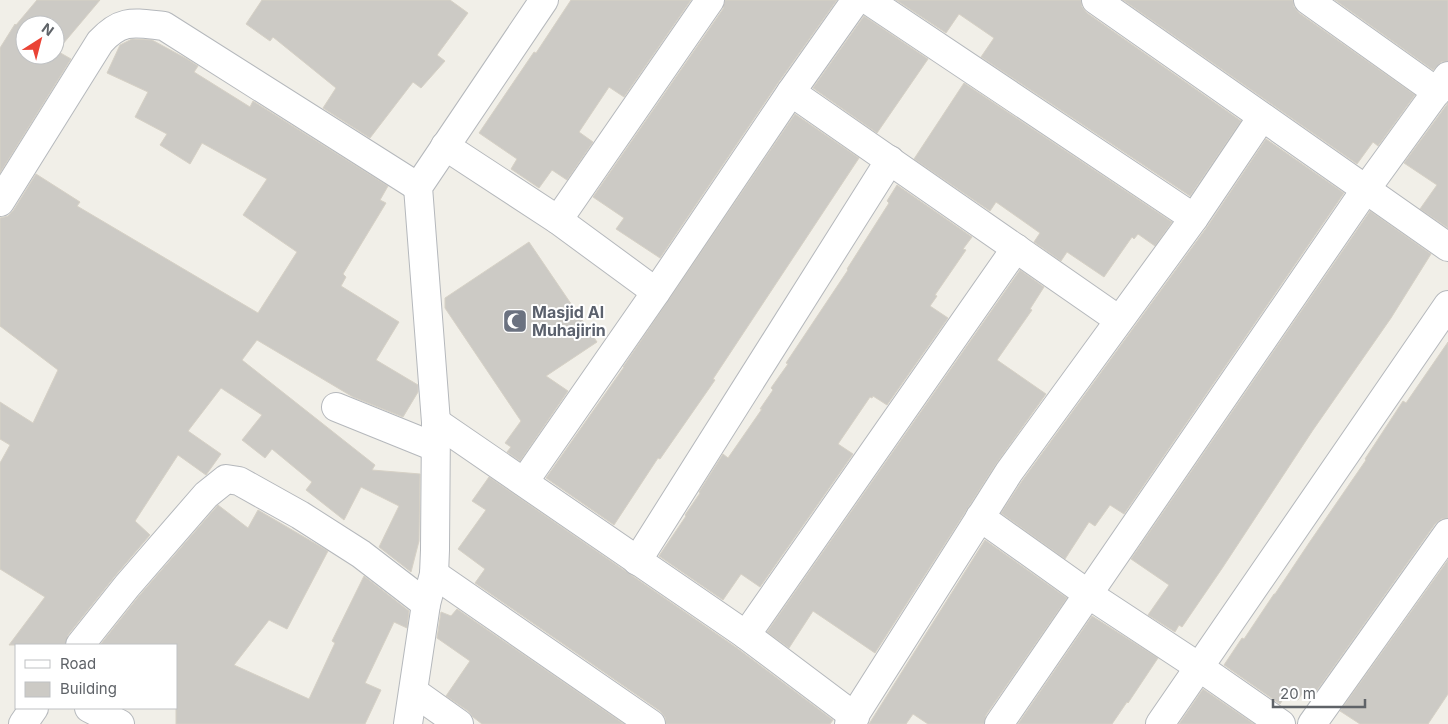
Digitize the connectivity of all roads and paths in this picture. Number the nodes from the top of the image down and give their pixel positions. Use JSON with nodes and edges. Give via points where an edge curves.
{"nodes":[{"id":1,"x":544,"y":0,"type":"edge"},
{"id":2,"x":710,"y":0,"type":"edge"},
{"id":3,"x":856,"y":0,"type":"edge"},
{"id":4,"x":868,"y":0,"type":"edge"},
{"id":5,"x":1096,"y":0,"type":"edge"},
{"id":6,"x":1308,"y":0,"type":"edge"},
{"id":7,"x":1442,"y":84,"type":"edge"},
{"id":8,"x":791,"y":92,"type":"junction"},
{"id":9,"x":1262,"y":117,"type":"junction"},
{"id":10,"x":445,"y":146,"type":"junction"},
{"id":11,"x":890,"y":160,"type":"junction"},
{"id":12,"x":418,"y":187,"type":"junction"},
{"id":13,"x":1366,"y":189,"type":"junction"},
{"id":14,"x":0,"y":202,"type":"edge"},
{"id":15,"x":1194,"y":218,"type":"junction"},
{"id":16,"x":558,"y":220,"type":"junction"},
{"id":17,"x":1448,"y":247,"type":"edge"},
{"id":18,"x":1016,"y":248,"type":"junction"},
{"id":19,"x":656,"y":292,"type":"junction"},
{"id":20,"x":1448,"y":306,"type":"edge"},
{"id":21,"x":1120,"y":320,"type":"junction"},
{"id":22,"x":336,"y":407,"type":"dead end"},
{"id":23,"x":436,"y":435,"type":"junction"},
{"id":24,"x":524,"y":482,"type":"junction"},
{"id":25,"x":980,"y":517,"type":"junction"},
{"id":26,"x":1448,"y":533,"type":"edge"},
{"id":27,"x":637,"y":561,"type":"junction"},
{"id":28,"x":434,"y":574,"type":"junction"},
{"id":29,"x":1088,"y":594,"type":"junction"},
{"id":30,"x":426,"y":604,"type":"junction"},
{"id":31,"x":746,"y":635,"type":"junction"},
{"id":32,"x":81,"y":644,"type":"edge"},
{"id":33,"x":1199,"y":667,"type":"junction"},
{"id":34,"x":414,"y":692,"type":"junction"},
{"id":35,"x":33,"y":709,"type":"edge"},
{"id":36,"x":91,"y":709,"type":"edge"},
{"id":37,"x":852,"y":720,"type":"edge"},
{"id":38,"x":23,"y":724,"type":"edge"},
{"id":39,"x":120,"y":724,"type":"edge"},
{"id":40,"x":408,"y":724,"type":"edge"},
{"id":41,"x":459,"y":724,"type":"edge"},
{"id":42,"x":651,"y":724,"type":"edge"},
{"id":43,"x":999,"y":724,"type":"edge"},
{"id":44,"x":1160,"y":724,"type":"edge"},
{"id":45,"x":1281,"y":724,"type":"edge"},
{"id":46,"x":1312,"y":724,"type":"edge"}],
"edges":[{"from":1,"to":10,"type":"street"},
{"from":2,"to":16,"type":"street"},
{"from":3,"to":8,"type":"street"},
{"from":4,"to":15,"type":"street"},
{"from":5,"to":9,"type":"street"},
{"from":6,"to":7,"type":"street"},
{"from":7,"to":13,"type":"street"},
{"from":8,"to":11,"type":"street"},
{"from":8,"to":19,"type":"street"},
{"from":9,"to":13,"type":"street"},
{"from":9,"to":15,"type":"street"},
{"from":10,"to":12,"type":"street"},
{"from":10,"to":16,"type":"street"},
{"from":11,"to":18,"type":"street"},
{"from":11,"to":27,"type":"street"},
{"from":12,"to":14,"type":"street","via":[[164,26],[139,23],[124,24],[110,30],[100,42]]},
{"from":12,"to":23,"type":"street"},
{"from":13,"to":17,"type":"street"},
{"from":13,"to":29,"type":"street"},
{"from":15,"to":21,"type":"street"},
{"from":16,"to":19,"type":"street"},
{"from":18,"to":21,"type":"street"},
{"from":18,"to":31,"type":"street"},
{"from":19,"to":24,"type":"street"},
{"from":20,"to":33,"type":"street"},
{"from":21,"to":25,"type":"street"},
{"from":22,"to":23,"type":"street"},
{"from":23,"to":24,"type":"street"},
{"from":23,"to":28,"type":"street"},
{"from":24,"to":27,"type":"street"},
{"from":25,"to":29,"type":"street"},
{"from":25,"to":37,"type":"street"},
{"from":26,"to":46,"type":"street"},
{"from":27,"to":31,"type":"street"},
{"from":28,"to":30,"type":"street"},
{"from":28,"to":42,"type":"street"},
{"from":29,"to":33,"type":"street"},
{"from":29,"to":43,"type":"street"},
{"from":30,"to":32,"type":"street","via":[[361,554],[300,515],[238,481],[226,478],[206,495]]},
{"from":30,"to":34,"type":"street"},
{"from":31,"to":37,"type":"street"},
{"from":33,"to":44,"type":"street"},
{"from":33,"to":45,"type":"street"},
{"from":34,"to":40,"type":"street"},
{"from":34,"to":41,"type":"street"},
{"from":35,"to":38,"type":"street"},
{"from":36,"to":39,"type":"street"}]}
